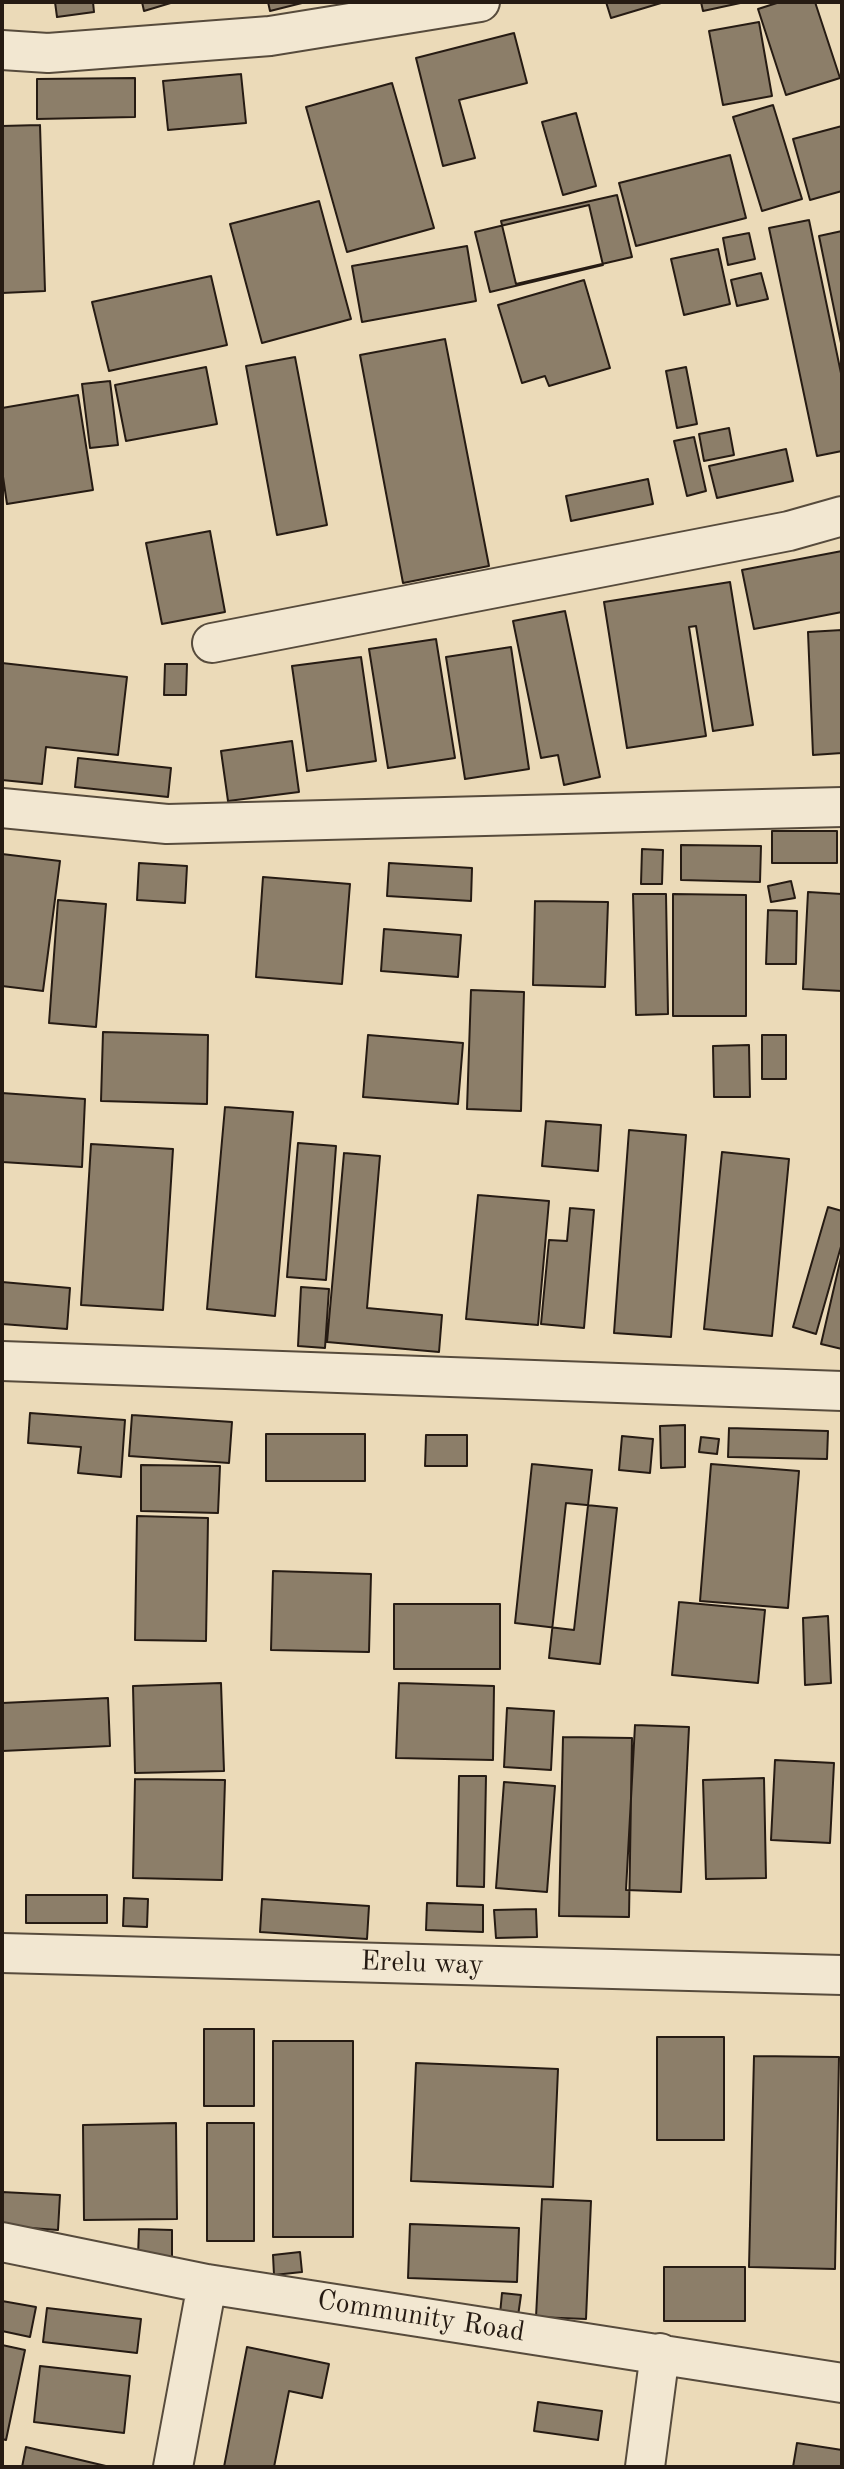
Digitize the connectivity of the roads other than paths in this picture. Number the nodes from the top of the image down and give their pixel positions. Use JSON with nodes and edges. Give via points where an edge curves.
{"nodes":[{"id":1,"x":480,"y":2,"type":"edge"},
{"id":2,"x":2,"y":50,"type":"edge"},
{"id":3,"x":842,"y":516,"type":"edge"},
{"id":4,"x":212,"y":643,"type":"dead end"},
{"id":5,"x":842,"y":807,"type":"edge"},
{"id":6,"x":2,"y":808,"type":"edge"},
{"id":7,"x":2,"y":1360,"type":"edge"},
{"id":8,"x":842,"y":1391,"type":"edge"},
{"id":9,"x":2,"y":1952,"type":"edge"},
{"id":10,"x":842,"y":1975,"type":"edge"},
{"id":11,"x":2,"y":2242,"type":"edge"},
{"id":12,"x":207,"y":2284,"type":"junction"},
{"id":13,"x":660,"y":2353,"type":"junction"},
{"id":14,"x":842,"y":2383,"type":"edge"},
{"id":15,"x":173,"y":2467,"type":"edge"},
{"id":16,"x":645,"y":2467,"type":"edge"}],
"edges":[{"from":1,"to":2,"type":"street","via":[[270,36],[48,53]]},
{"from":3,"to":4,"type":"street","via":[[789,531]]},
{"from":5,"to":6,"type":"street","via":[[167,824]]},
{"from":7,"to":8,"type":"street"},
{"from":9,"to":10,"type":"street","name":"Erelu way"},
{"from":11,"to":12,"type":"street","name":"Community Road"},
{"from":12,"to":13,"type":"street","name":"Community Road"},
{"from":12,"to":15,"type":"street"},
{"from":13,"to":14,"type":"street","name":"Community Road"},
{"from":13,"to":16,"type":"street"}]}
